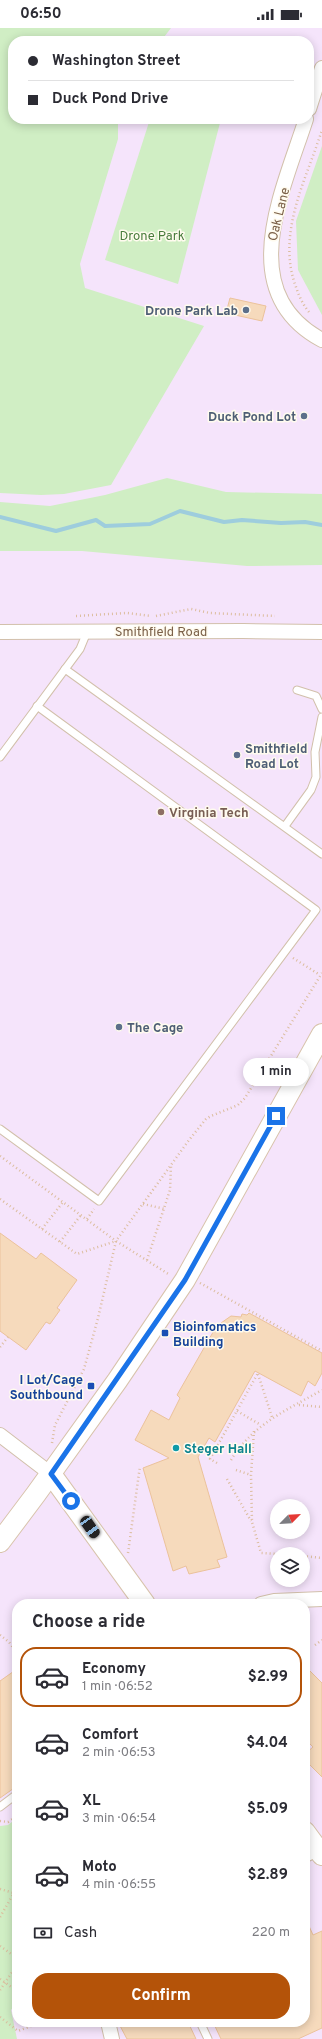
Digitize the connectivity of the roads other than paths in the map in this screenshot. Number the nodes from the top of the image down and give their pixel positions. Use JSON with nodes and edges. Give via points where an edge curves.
{"nodes":[{"id":1,"x":322,"y":68,"type":"edge"},
{"id":2,"x":314,"y":93,"type":"edge"},
{"id":3,"x":304,"y":124,"type":"edge"},
{"id":4,"x":322,"y":340,"type":"edge"},
{"id":5,"x":0,"y":632,"type":"edge"},
{"id":6,"x":87,"y":632,"type":"junction"},
{"id":7,"x":322,"y":632,"type":"edge"},
{"id":8,"x":65,"y":669,"type":"junction"},
{"id":9,"x":297,"y":690,"type":"dead end"},
{"id":10,"x":37,"y":706,"type":"junction"},
{"id":11,"x":322,"y":709,"type":"edge"},
{"id":12,"x":322,"y":717,"type":"edge"},
{"id":13,"x":0,"y":757,"type":"edge"},
{"id":14,"x":285,"y":826,"type":"junction"},
{"id":15,"x":322,"y":854,"type":"edge"},
{"id":16,"x":319,"y":911,"type":"edge"},
{"id":17,"x":322,"y":1034,"type":"edge"},
{"id":18,"x":0,"y":1128,"type":"edge"},
{"id":19,"x":0,"y":1435,"type":"edge"},
{"id":20,"x":51,"y":1474,"type":"junction"},
{"id":21,"x":0,"y":1542,"type":"edge"},
{"id":22,"x":141,"y":1599,"type":"edge"},
{"id":23,"x":322,"y":1599,"type":"edge"},
{"id":24,"x":310,"y":1600,"type":"edge"},
{"id":25,"x":12,"y":1798,"type":"edge"},
{"id":26,"x":0,"y":1807,"type":"edge"},
{"id":27,"x":310,"y":1842,"type":"edge"},
{"id":28,"x":315,"y":1853,"type":"edge"},
{"id":29,"x":109,"y":2027,"type":"edge"},
{"id":30,"x":202,"y":2027,"type":"edge"},
{"id":31,"x":112,"y":2039,"type":"edge"},
{"id":32,"x":208,"y":2039,"type":"edge"}],
"edges":[{"from":1,"to":2,"type":"street"},
{"from":3,"to":4,"type":"street","name":"Oak Lane","via":[[276,215],[270,242],[270,264],[281,301],[293,318],[309,333]]},
{"from":5,"to":6,"type":"street","name":"Smithfield Road"},
{"from":6,"to":7,"type":"street","name":"Smithfield Road"},
{"from":6,"to":8,"type":"lane","via":[[80,649]]},
{"from":8,"to":10,"type":"lane"},
{"from":8,"to":14,"type":"lane"},
{"from":9,"to":11,"type":"lane","via":[[316,696]]},
{"from":10,"to":13,"type":"lane"},
{"from":10,"to":16,"type":"lane"},
{"from":12,"to":14,"type":"lane","via":[[315,752],[316,777],[311,790]]},
{"from":14,"to":15,"type":"lane"},
{"from":16,"to":18,"type":"lane","via":[[99,1202]]},
{"from":17,"to":20,"type":"street","via":[[185,1280]]},
{"from":19,"to":20,"type":"street"},
{"from":20,"to":21,"type":"street"},
{"from":20,"to":22,"type":"street"},
{"from":23,"to":24,"type":"street"},
{"from":25,"to":26,"type":"lane"},
{"from":27,"to":28,"type":"street"},
{"from":29,"to":31,"type":"street"},
{"from":30,"to":32,"type":"lane"}]}
